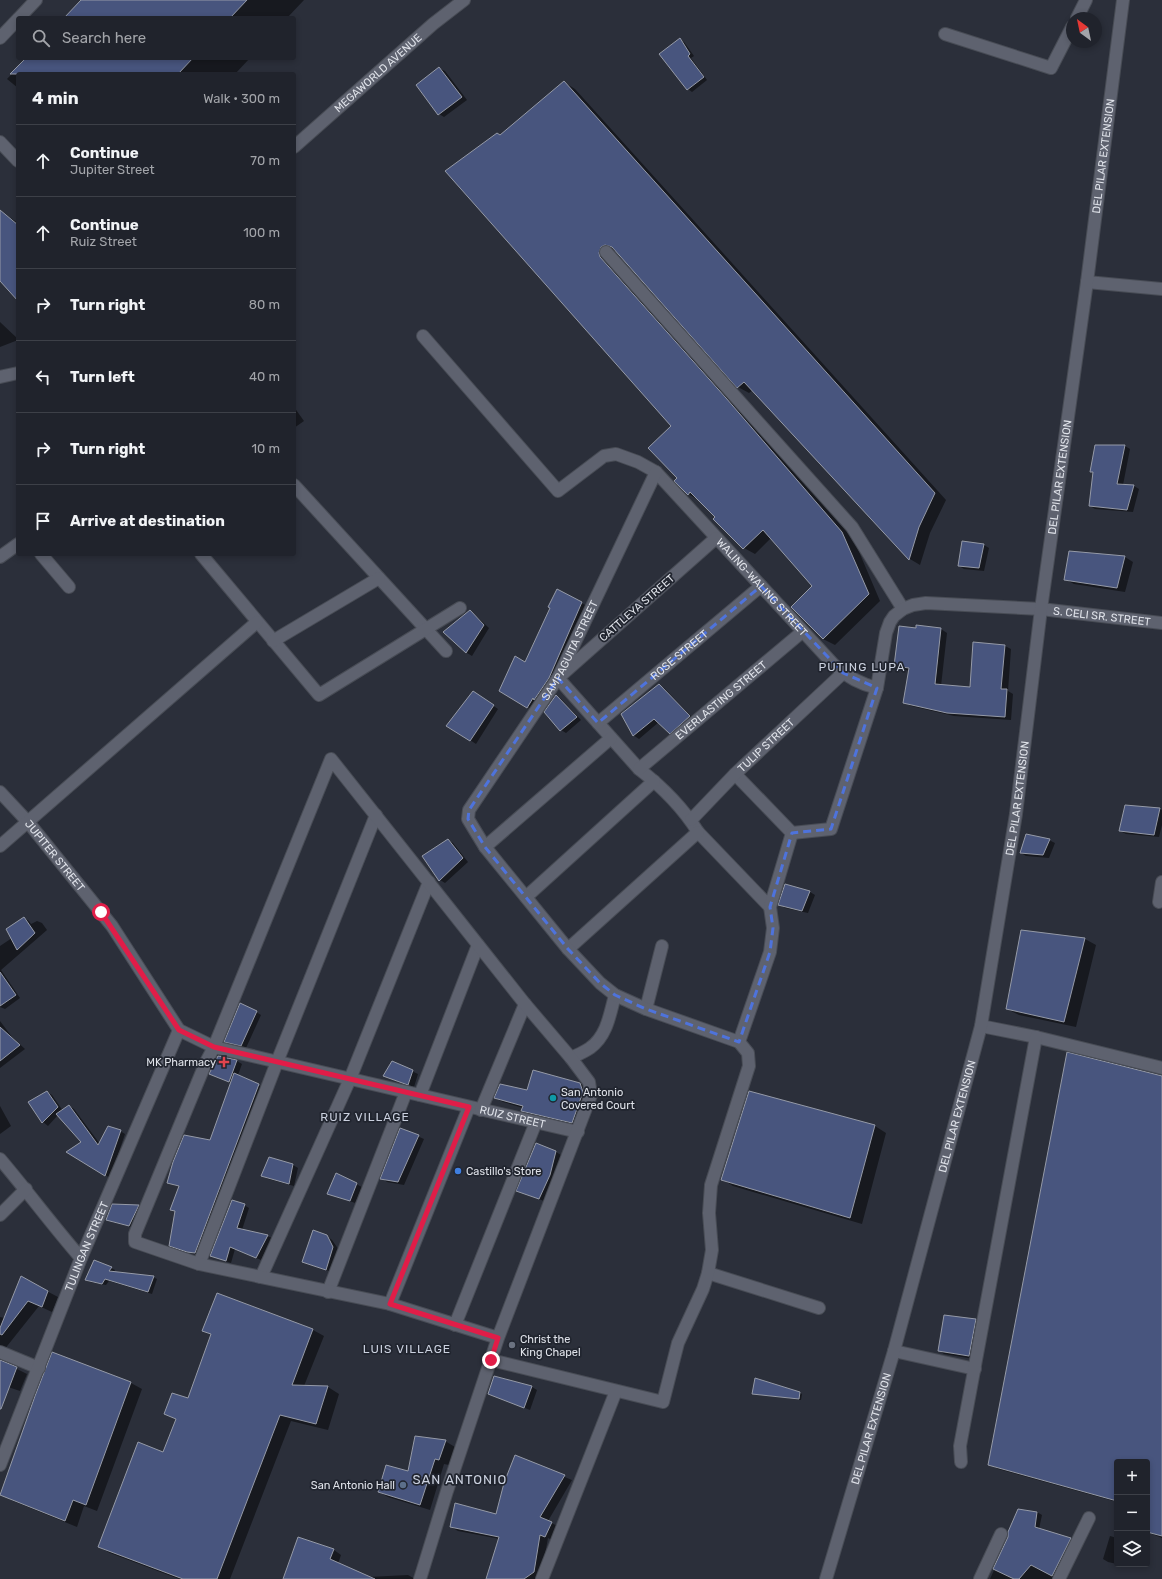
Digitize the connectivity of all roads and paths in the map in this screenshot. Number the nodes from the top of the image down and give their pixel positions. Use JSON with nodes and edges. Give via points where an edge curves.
{"nodes":[{"id":1,"x":36,"y":0,"type":"edge"},
{"id":2,"x":464,"y":0,"type":"edge"},
{"id":3,"x":1086,"y":0,"type":"edge"},
{"id":4,"x":1123,"y":0,"type":"edge"},
{"id":5,"x":1080,"y":12,"type":"edge"},
{"id":6,"x":20,"y":16,"type":"edge"},
{"id":7,"x":16,"y":20,"type":"edge"},
{"id":8,"x":945,"y":34,"type":"dead end"},
{"id":9,"x":0,"y":38,"type":"edge"},
{"id":10,"x":1066,"y":39,"type":"edge"},
{"id":11,"x":0,"y":142,"type":"edge"},
{"id":12,"x":296,"y":145,"type":"edge"},
{"id":13,"x":16,"y":159,"type":"edge"},
{"id":14,"x":606,"y":252,"type":"dead end"},
{"id":15,"x":1087,"y":282,"type":"junction"},
{"id":16,"x":1162,"y":289,"type":"edge"},
{"id":17,"x":423,"y":336,"type":"dead end"},
{"id":18,"x":16,"y":374,"type":"edge"},
{"id":19,"x":0,"y":377,"type":"edge"},
{"id":20,"x":656,"y":472,"type":"junction"},
{"id":21,"x":296,"y":487,"type":"edge"},
{"id":22,"x":716,"y":538,"type":"junction"},
{"id":23,"x":16,"y":545,"type":"edge"},
{"id":24,"x":43,"y":556,"type":"edge"},
{"id":25,"x":203,"y":556,"type":"edge"},
{"id":26,"x":0,"y":557,"type":"edge"},
{"id":27,"x":379,"y":578,"type":"junction"},
{"id":28,"x":761,"y":586,"type":"junction"},
{"id":29,"x":69,"y":587,"type":"dead end"},
{"id":30,"x":460,"y":608,"type":"dead end"},
{"id":31,"x":903,"y":609,"type":"junction"},
{"id":32,"x":1041,"y":609,"type":"junction"},
{"id":33,"x":257,"y":622,"type":"junction"},
{"id":34,"x":1162,"y":623,"type":"edge"},
{"id":35,"x":426,"y":628,"type":"junction"},
{"id":36,"x":802,"y":632,"type":"junction"},
{"id":37,"x":273,"y":641,"type":"junction"},
{"id":38,"x":446,"y":651,"type":"dead end"},
{"id":39,"x":843,"y":673,"type":"junction"},
{"id":40,"x":558,"y":678,"type":"junction"},
{"id":41,"x":877,"y":688,"type":"junction"},
{"id":42,"x":598,"y":723,"type":"junction"},
{"id":43,"x":611,"y":738,"type":"junction"},
{"id":44,"x":639,"y":769,"type":"junction"},
{"id":45,"x":735,"y":774,"type":"junction"},
{"id":46,"x":654,"y":781,"type":"junction"},
{"id":47,"x":0,"y":792,"type":"edge"},
{"id":48,"x":376,"y":815,"type":"junction"},
{"id":49,"x":691,"y":820,"type":"junction"},
{"id":50,"x":28,"y":822,"type":"junction"},
{"id":51,"x":698,"y":832,"type":"junction"},
{"id":52,"x":792,"y":833,"type":"junction"},
{"id":53,"x":0,"y":846,"type":"edge"},
{"id":54,"x":486,"y":847,"type":"junction"},
{"id":55,"x":429,"y":882,"type":"junction"},
{"id":56,"x":1162,"y":882,"type":"edge"},
{"id":57,"x":526,"y":897,"type":"junction"},
{"id":58,"x":1159,"y":902,"type":"dead end"},
{"id":59,"x":770,"y":907,"type":"junction"},
{"id":60,"x":478,"y":945,"type":"junction"},
{"id":61,"x":662,"y":946,"type":"dead end"},
{"id":62,"x":568,"y":950,"type":"junction"},
{"id":63,"x":615,"y":995,"type":"junction"},
{"id":64,"x":525,"y":1004,"type":"junction"},
{"id":65,"x":646,"y":1009,"type":"junction"},
{"id":66,"x":981,"y":1026,"type":"junction"},
{"id":67,"x":179,"y":1030,"type":"junction"},
{"id":68,"x":1036,"y":1037,"type":"junction"},
{"id":69,"x":738,"y":1042,"type":"junction"},
{"id":70,"x":214,"y":1047,"type":"junction"},
{"id":71,"x":571,"y":1058,"type":"junction"},
{"id":72,"x":277,"y":1062,"type":"junction"},
{"id":73,"x":1162,"y":1068,"type":"edge"},
{"id":74,"x":350,"y":1079,"type":"junction"},
{"id":75,"x":406,"y":1092,"type":"junction"},
{"id":76,"x":420,"y":1095,"type":"junction"},
{"id":77,"x":469,"y":1107,"type":"junction"},
{"id":78,"x":481,"y":1110,"type":"junction"},
{"id":79,"x":536,"y":1122,"type":"junction"},
{"id":80,"x":578,"y":1132,"type":"junction"},
{"id":81,"x":0,"y":1159,"type":"edge"},
{"id":82,"x":26,"y":1189,"type":"junction"},
{"id":83,"x":0,"y":1216,"type":"edge"},
{"id":84,"x":82,"y":1258,"type":"junction"},
{"id":85,"x":199,"y":1264,"type":"junction"},
{"id":86,"x":708,"y":1273,"type":"junction"},
{"id":87,"x":261,"y":1277,"type":"junction"},
{"id":88,"x":328,"y":1292,"type":"junction"},
{"id":89,"x":390,"y":1304,"type":"junction"},
{"id":90,"x":819,"y":1308,"type":"dead end"},
{"id":91,"x":455,"y":1324,"type":"junction"},
{"id":92,"x":498,"y":1338,"type":"junction"},
{"id":93,"x":894,"y":1351,"type":"junction"},
{"id":94,"x":0,"y":1352,"type":"edge"},
{"id":95,"x":491,"y":1360,"type":"junction"},
{"id":96,"x":39,"y":1368,"type":"junction"},
{"id":97,"x":975,"y":1369,"type":"junction"},
{"id":98,"x":616,"y":1391,"type":"junction"},
{"id":99,"x":961,"y":1462,"type":"dead end"},
{"id":100,"x":0,"y":1465,"type":"edge"},
{"id":101,"x":1089,"y":1518,"type":"dead end"},
{"id":102,"x":1001,"y":1534,"type":"dead end"},
{"id":103,"x":420,"y":1579,"type":"edge"},
{"id":104,"x":542,"y":1579,"type":"edge"},
{"id":105,"x":826,"y":1579,"type":"edge"},
{"id":106,"x":980,"y":1579,"type":"edge"},
{"id":107,"x":1059,"y":1579,"type":"edge"}],
"edges":[{"from":1,"to":6,"type":"street"},
{"from":2,"to":12,"type":"street","name":"MEGAWORLD AVENUE","via":[[433,24]]},
{"from":3,"to":5,"type":"street"},
{"from":4,"to":15,"type":"street","name":"DEL PILAR EXTENSION"},
{"from":7,"to":9,"type":"street"},
{"from":8,"to":10,"type":"street","via":[[1051,68]]},
{"from":11,"to":13,"type":"street"},
{"from":14,"to":31,"type":"street","via":[[852,527]]},
{"from":15,"to":16,"type":"street"},
{"from":15,"to":32,"type":"street","name":"DEL PILAR EXTENSION"},
{"from":17,"to":20,"type":"street","name":"WALING-WALING STREET","via":[[558,491],[604,456],[616,454]]},
{"from":18,"to":19,"type":"street"},
{"from":20,"to":22,"type":"street","name":"WALING-WALING STREET"},
{"from":20,"to":40,"type":"street","name":"SAMPAGUITA STREET"},
{"from":21,"to":27,"type":"street"},
{"from":22,"to":28,"type":"street","name":"WALING-WALING STREET"},
{"from":22,"to":40,"type":"street","name":"CATTLEYA STREET"},
{"from":23,"to":26,"type":"street"},
{"from":24,"to":29,"type":"street"},
{"from":25,"to":33,"type":"street"},
{"from":27,"to":35,"type":"street"},
{"from":27,"to":37,"type":"street"},
{"from":28,"to":36,"type":"street","name":"WALING-WALING STREET"},
{"from":28,"to":42,"type":"street","name":"ROSE STREET"},
{"from":30,"to":35,"type":"street"},
{"from":31,"to":32,"type":"street","name":"S. CELI SR. STREET","via":[[926,604]]},
{"from":31,"to":41,"type":"street","via":[[894,616],[886,633]]},
{"from":32,"to":34,"type":"street","name":"S. CELI SR. STREET"},
{"from":32,"to":66,"type":"street","name":"DEL PILAR EXTENSION","via":[[1016,814]]},
{"from":33,"to":37,"type":"street"},
{"from":33,"to":50,"type":"street"},
{"from":35,"to":37,"type":"street","via":[[319,695]]},
{"from":35,"to":38,"type":"street"},
{"from":36,"to":39,"type":"street","name":"WALING-WALING STREET"},
{"from":36,"to":44,"type":"street","name":"EVERLASTING STREET"},
{"from":39,"to":41,"type":"street","name":"WALING-WALING STREET","via":[[863,685]]},
{"from":39,"to":45,"type":"street","name":"TULIP STREET"},
{"from":40,"to":42,"type":"street"},
{"from":40,"to":54,"type":"street","name":"SAMPAGUITA STREET","via":[[469,810],[468,819]]},
{"from":41,"to":52,"type":"street","via":[[831,829]]},
{"from":42,"to":43,"type":"street"},
{"from":43,"to":44,"type":"street"},
{"from":43,"to":54,"type":"street"},
{"from":44,"to":46,"type":"street"},
{"from":45,"to":49,"type":"street","name":"TULIP STREET"},
{"from":45,"to":52,"type":"street"},
{"from":46,"to":49,"type":"street"},
{"from":46,"to":57,"type":"street"},
{"from":47,"to":50,"type":"street","name":"JUPITER STREET"},
{"from":48,"to":55,"type":"street"},
{"from":48,"to":70,"type":"street","via":[[331,759]]},
{"from":48,"to":72,"type":"street"},
{"from":49,"to":51,"type":"street"},
{"from":50,"to":53,"type":"street"},
{"from":50,"to":67,"type":"street","name":"JUPITER STREET","via":[[112,926]]},
{"from":51,"to":59,"type":"street"},
{"from":51,"to":62,"type":"street"},
{"from":52,"to":59,"type":"street"},
{"from":54,"to":57,"type":"street"},
{"from":55,"to":60,"type":"street"},
{"from":55,"to":74,"type":"street"},
{"from":56,"to":58,"type":"street"},
{"from":57,"to":62,"type":"street"},
{"from":59,"to":69,"type":"street","via":[[773,928],[770,952]]},
{"from":60,"to":64,"type":"street"},
{"from":60,"to":76,"type":"street"},
{"from":61,"to":65,"type":"street"},
{"from":62,"to":63,"type":"street"},
{"from":63,"to":65,"type":"street"},
{"from":63,"to":71,"type":"street","via":[[608,1022],[599,1039],[591,1048]]},
{"from":64,"to":71,"type":"street"},
{"from":64,"to":78,"type":"street"},
{"from":65,"to":69,"type":"street"},
{"from":66,"to":68,"type":"street"},
{"from":66,"to":93,"type":"street","name":"DEL PILAR EXTENSION"},
{"from":67,"to":70,"type":"street"},
{"from":67,"to":84,"type":"street","name":"TULINGAN STREET"},
{"from":68,"to":73,"type":"street"},
{"from":68,"to":97,"type":"street"},
{"from":69,"to":86,"type":"street","via":[[748,1053],[749,1066],[711,1185],[709,1213],[712,1250]]},
{"from":70,"to":72,"type":"street","name":"RUIZ STREET"},
{"from":70,"to":85,"type":"street","via":[[135,1234],[135,1242]]},
{"from":71,"to":80,"type":"street","via":[[589,1082],[591,1095]]},
{"from":72,"to":74,"type":"street","name":"RUIZ STREET"},
{"from":72,"to":85,"type":"street"},
{"from":74,"to":75,"type":"street","name":"RUIZ STREET"},
{"from":74,"to":87,"type":"street"},
{"from":75,"to":76,"type":"street","name":"RUIZ STREET"},
{"from":75,"to":88,"type":"street"},
{"from":76,"to":77,"type":"street","name":"RUIZ STREET"},
{"from":77,"to":78,"type":"street","name":"RUIZ STREET"},
{"from":77,"to":89,"type":"street"},
{"from":78,"to":79,"type":"street","name":"RUIZ STREET"},
{"from":79,"to":80,"type":"street","name":"RUIZ STREET"},
{"from":79,"to":91,"type":"street"},
{"from":80,"to":92,"type":"street"},
{"from":81,"to":82,"type":"street"},
{"from":82,"to":83,"type":"street"},
{"from":82,"to":84,"type":"street","via":[[50,1222]]},
{"from":84,"to":96,"type":"street","name":"TULINGAN STREET"},
{"from":85,"to":87,"type":"street"},
{"from":86,"to":90,"type":"street"},
{"from":86,"to":98,"type":"street","via":[[678,1343],[663,1402]]},
{"from":87,"to":88,"type":"street"},
{"from":88,"to":89,"type":"street"},
{"from":89,"to":91,"type":"street"},
{"from":91,"to":92,"type":"street"},
{"from":92,"to":95,"type":"street"},
{"from":93,"to":97,"type":"street"},
{"from":93,"to":105,"type":"street","name":"DEL PILAR EXTENSION"},
{"from":94,"to":96,"type":"street"},
{"from":95,"to":98,"type":"street"},
{"from":95,"to":103,"type":"street"},
{"from":96,"to":100,"type":"street","name":"TULINGAN STREET"},
{"from":97,"to":99,"type":"street","via":[[960,1446]]},
{"from":98,"to":104,"type":"street"},
{"from":101,"to":107,"type":"street"},
{"from":102,"to":106,"type":"street"}]}
